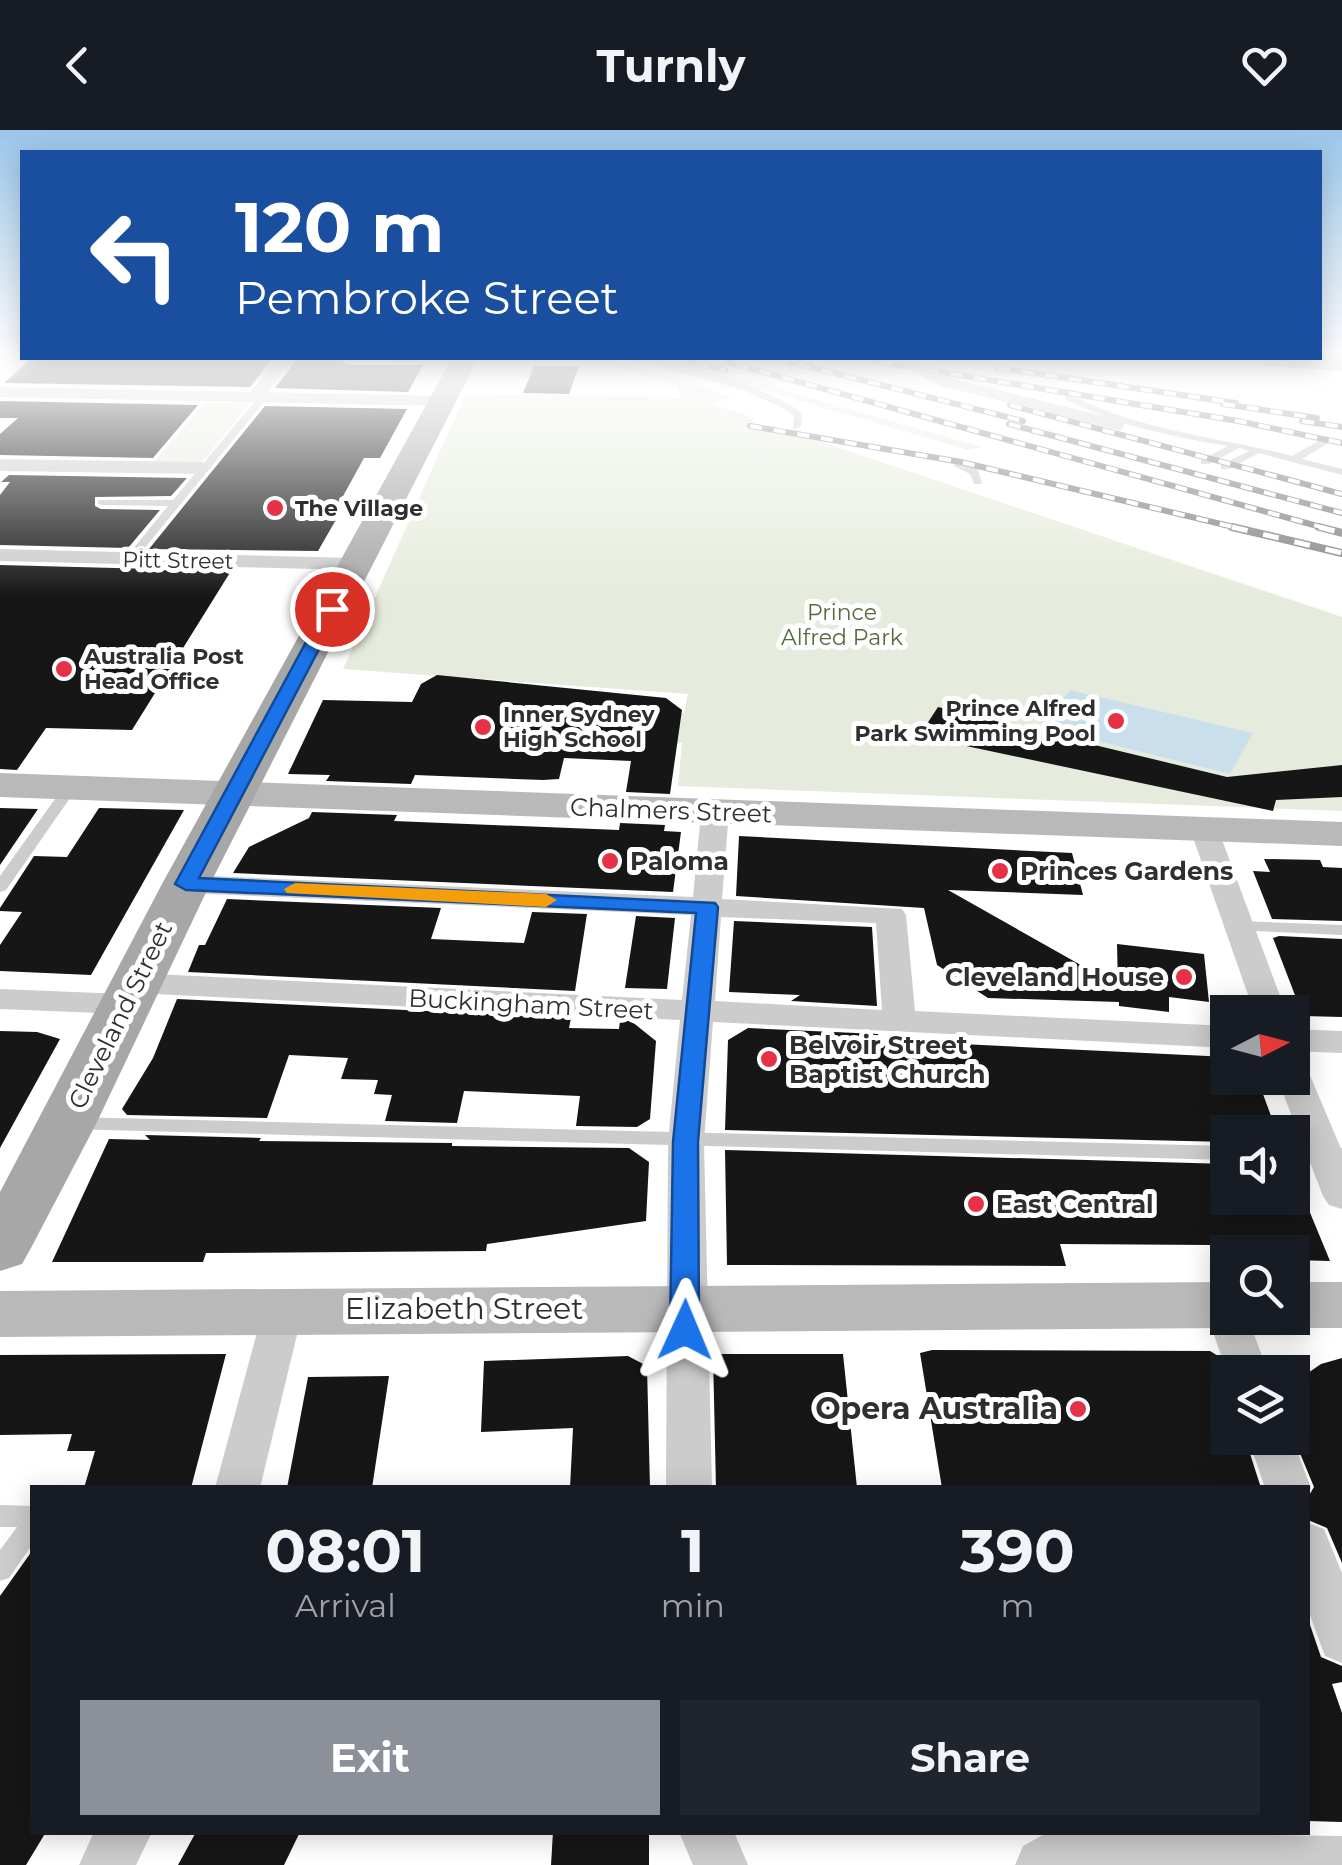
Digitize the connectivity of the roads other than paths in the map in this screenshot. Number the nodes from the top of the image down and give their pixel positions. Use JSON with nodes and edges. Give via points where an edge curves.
{"nodes":[{"id":1,"x":229,"y":435,"type":"edge"},
{"id":2,"x":423,"y":435,"type":"edge"},
{"id":3,"x":1180,"y":435,"type":"edge"},
{"id":4,"x":1328,"y":440,"type":"dead end"},
{"id":5,"x":1238,"y":445,"type":"junction"},
{"id":6,"x":1258,"y":450,"type":"junction"},
{"id":7,"x":1294,"y":459,"type":"junction"},
{"id":8,"x":961,"y":462,"type":"dead end"},
{"id":9,"x":1205,"y":462,"type":"dead end"},
{"id":10,"x":0,"y":465,"type":"edge"},
{"id":11,"x":1225,"y":467,"type":"dead end"},
{"id":12,"x":202,"y":468,"type":"junction"},
{"id":13,"x":1342,"y":472,"type":"edge"},
{"id":14,"x":978,"y":482,"type":"dead end"},
{"id":15,"x":102,"y":502,"type":"dead end"},
{"id":16,"x":174,"y":503,"type":"junction"},
{"id":17,"x":0,"y":555,"type":"edge"},
{"id":18,"x":131,"y":558,"type":"junction"},
{"id":19,"x":355,"y":564,"type":"junction"},
{"id":20,"x":0,"y":785,"type":"edge"},
{"id":21,"x":70,"y":788,"type":"junction"},
{"id":22,"x":234,"y":793,"type":"junction"},
{"id":23,"x":719,"y":812,"type":"junction"},
{"id":24,"x":1204,"y":829,"type":"junction"},
{"id":25,"x":1342,"y":834,"type":"edge"},
{"id":26,"x":1,"y":884,"type":"edge"},
{"id":27,"x":186,"y":884,"type":"junction"},
{"id":28,"x":707,"y":907,"type":"junction"},
{"id":29,"x":1239,"y":926,"type":"junction"},
{"id":30,"x":1342,"y":930,"type":"edge"},
{"id":31,"x":128,"y":994,"type":"junction"},
{"id":32,"x":1264,"y":995,"type":"edge"},
{"id":33,"x":0,"y":1000,"type":"edge"},
{"id":34,"x":698,"y":1013,"type":"junction"},
{"id":35,"x":900,"y":1022,"type":"junction"},
{"id":36,"x":1210,"y":1036,"type":"edge"},
{"id":37,"x":1310,"y":1041,"type":"edge"},
{"id":38,"x":1342,"y":1042,"type":"edge"},
{"id":39,"x":1299,"y":1095,"type":"edge"},
{"id":40,"x":67,"y":1124,"type":"junction"},
{"id":41,"x":686,"y":1142,"type":"junction"},
{"id":42,"x":1210,"y":1153,"type":"edge"},
{"id":43,"x":1319,"y":1155,"type":"edge"},
{"id":44,"x":1342,"y":1196,"type":"edge"},
{"id":45,"x":0,"y":1248,"type":"edge"},
{"id":46,"x":1342,"y":1304,"type":"edge"},
{"id":47,"x":1310,"y":1305,"type":"edge"},
{"id":48,"x":685,"y":1307,"type":"junction"},
{"id":49,"x":283,"y":1310,"type":"junction"},
{"id":50,"x":1210,"y":1311,"type":"edge"},
{"id":51,"x":0,"y":1314,"type":"edge"},
{"id":52,"x":1276,"y":1455,"type":"edge"},
{"id":53,"x":239,"y":1485,"type":"edge"},
{"id":54,"x":689,"y":1485,"type":"edge"},
{"id":55,"x":1287,"y":1485,"type":"edge"},
{"id":56,"x":0,"y":1516,"type":"edge"},
{"id":57,"x":30,"y":1518,"type":"edge"},
{"id":58,"x":30,"y":1529,"type":"edge"},
{"id":59,"x":1310,"y":1549,"type":"edge"},
{"id":60,"x":0,"y":1570,"type":"edge"},
{"id":61,"x":1342,"y":1640,"type":"edge"},
{"id":62,"x":123,"y":1835,"type":"edge"},
{"id":63,"x":707,"y":1835,"type":"edge"},
{"id":64,"x":1342,"y":1863,"type":"edge"},
{"id":65,"x":106,"y":1865,"type":"edge"},
{"id":66,"x":720,"y":1865,"type":"edge"},
{"id":67,"x":1042,"y":1865,"type":"edge"}],
"edges":[{"from":1,"to":12,"type":"lane"},
{"from":2,"to":19,"type":"main road","name":"Cleveland Street"},
{"from":3,"to":5,"type":"lane"},
{"from":4,"to":7,"type":"lane"},
{"from":5,"to":6,"type":"lane"},
{"from":5,"to":9,"type":"lane"},
{"from":6,"to":7,"type":"lane"},
{"from":6,"to":11,"type":"lane"},
{"from":7,"to":13,"type":"lane"},
{"from":8,"to":14,"type":"lane"},
{"from":10,"to":12,"type":"street"},
{"from":12,"to":16,"type":"lane"},
{"from":15,"to":16,"type":"lane"},
{"from":16,"to":18,"type":"lane"},
{"from":17,"to":18,"type":"street","name":"Pitt Street"},
{"from":18,"to":19,"type":"street","name":"Pitt Street"},
{"from":19,"to":22,"type":"main road","name":"Cleveland Street"},
{"from":20,"to":21,"type":"main road","name":"Chalmers Street"},
{"from":21,"to":22,"type":"main road","name":"Chalmers Street"},
{"from":21,"to":26,"type":"lane"},
{"from":22,"to":23,"type":"main road","name":"Chalmers Street"},
{"from":22,"to":27,"type":"main road","name":"Cleveland Street"},
{"from":23,"to":24,"type":"main road","name":"Chalmers Street"},
{"from":23,"to":28,"type":"street"},
{"from":24,"to":25,"type":"main road","name":"Chalmers Street"},
{"from":24,"to":29,"type":"street"},
{"from":27,"to":28,"type":"street"},
{"from":27,"to":31,"type":"main road","name":"Cleveland Street"},
{"from":28,"to":34,"type":"street"},
{"from":28,"to":35,"type":"street","via":[[891,916]]},
{"from":29,"to":30,"type":"lane"},
{"from":29,"to":32,"type":"street"},
{"from":31,"to":33,"type":"street","name":"Buckingham Street"},
{"from":31,"to":34,"type":"street","name":"Buckingham Street"},
{"from":31,"to":40,"type":"main road","name":"Cleveland Street"},
{"from":34,"to":35,"type":"street","name":"Buckingham Street"},
{"from":34,"to":41,"type":"street"},
{"from":35,"to":36,"type":"street","name":"Buckingham Street"},
{"from":37,"to":38,"type":"street"},
{"from":39,"to":43,"type":"street"},
{"from":40,"to":41,"type":"lane"},
{"from":40,"to":45,"type":"main road","name":"Cleveland Street"},
{"from":41,"to":42,"type":"lane"},
{"from":41,"to":48,"type":"street"},
{"from":43,"to":44,"type":"street"},
{"from":46,"to":47,"type":"main road"},
{"from":48,"to":49,"type":"main road","name":"Elizabeth Street"},
{"from":48,"to":50,"type":"main road","name":"Elizabeth Street"},
{"from":48,"to":54,"type":"street"},
{"from":49,"to":51,"type":"main road","name":"Elizabeth Street"},
{"from":49,"to":53,"type":"street"},
{"from":52,"to":55,"type":"street"},
{"from":56,"to":57,"type":"lane"},
{"from":58,"to":60,"type":"lane"},
{"from":59,"to":61,"type":"street"},
{"from":62,"to":65,"type":"street"},
{"from":63,"to":66,"type":"street"},
{"from":64,"to":67,"type":"street","via":[[1058,1856]]}]}
